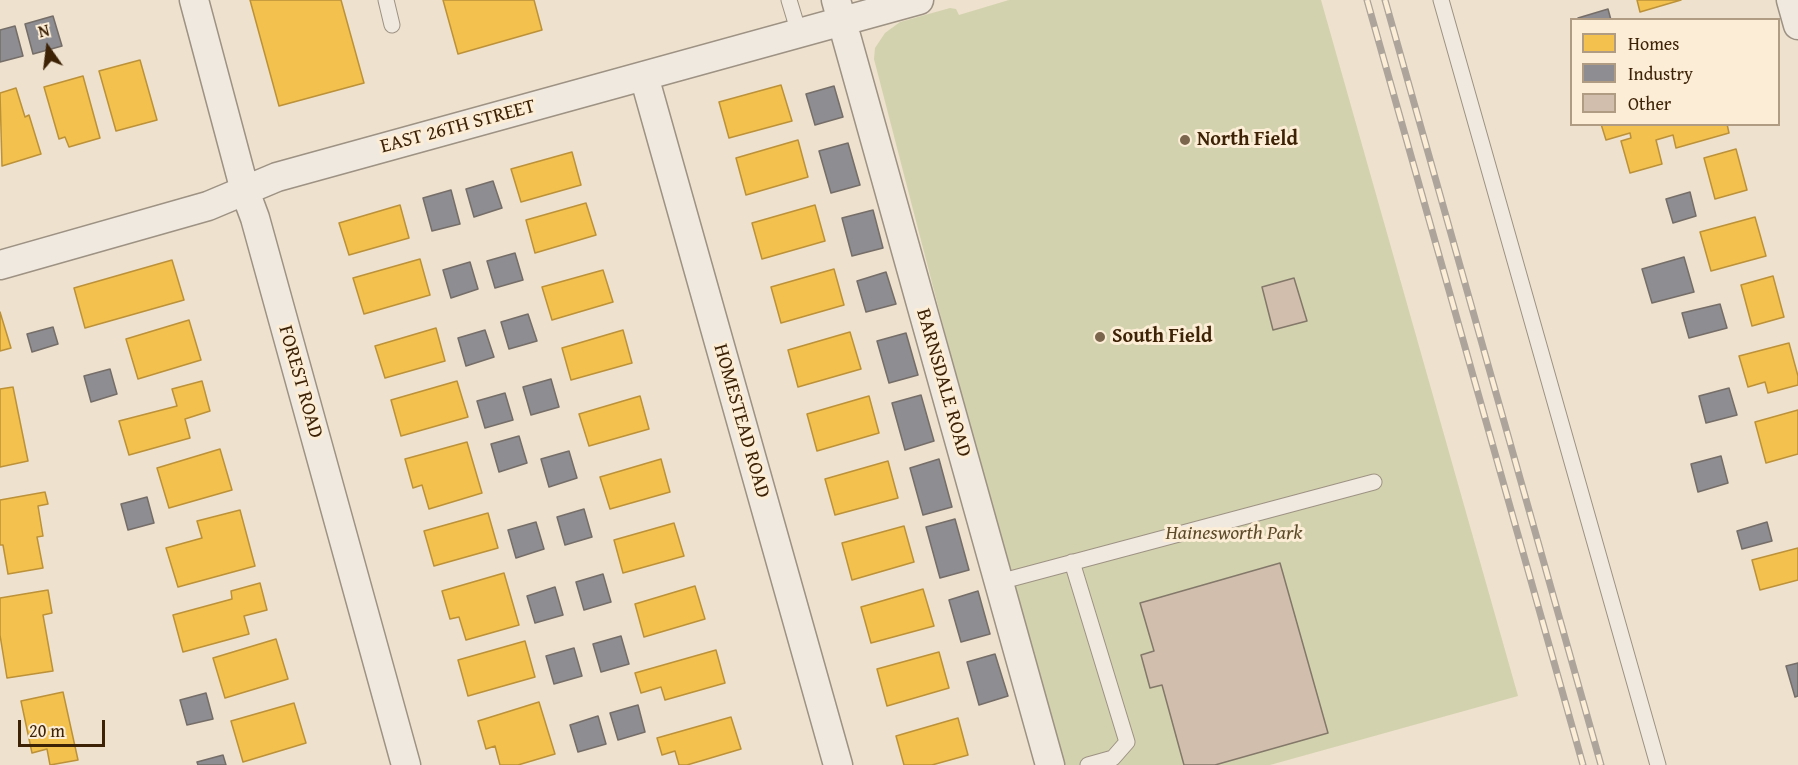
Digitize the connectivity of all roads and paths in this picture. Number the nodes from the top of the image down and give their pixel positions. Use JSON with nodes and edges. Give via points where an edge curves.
{"nodes":[{"id":1,"x":194,"y":0,"type":"edge"},
{"id":2,"x":386,"y":0,"type":"edge"},
{"id":3,"x":789,"y":0,"type":"edge"},
{"id":4,"x":919,"y":0,"type":"edge"},
{"id":5,"x":1441,"y":0,"type":"edge"},
{"id":6,"x":1791,"y":0,"type":"edge"},
{"id":7,"x":839,"y":11,"type":"edge"},
{"id":8,"x":392,"y":25,"type":"dead end"},
{"id":9,"x":1798,"y":25,"type":"edge"},
{"id":10,"x":799,"y":33,"type":"junction"},
{"id":11,"x":644,"y":76,"type":"junction"},
{"id":12,"x":245,"y":191,"type":"junction"},
{"id":13,"x":0,"y":265,"type":"edge"},
{"id":14,"x":1374,"y":482,"type":"dead end"},
{"id":15,"x":1072,"y":562,"type":"junction"},
{"id":16,"x":999,"y":582,"type":"junction"},
{"id":17,"x":406,"y":765,"type":"edge"},
{"id":18,"x":838,"y":765,"type":"edge"},
{"id":19,"x":1050,"y":765,"type":"edge"},
{"id":20,"x":1088,"y":765,"type":"edge"},
{"id":21,"x":1658,"y":765,"type":"edge"}],
"edges":[{"from":1,"to":12,"type":"street","name":"FOREST ROAD"},
{"from":2,"to":8,"type":"lane"},
{"from":3,"to":10,"type":"lane"},
{"from":4,"to":7,"type":"street","name":"EAST 26TH STREET"},
{"from":5,"to":21,"type":"lane"},
{"from":6,"to":9,"type":"street"},
{"from":7,"to":10,"type":"street","name":"EAST 26TH STREET"},
{"from":7,"to":16,"type":"street","name":"BARNSDALE ROAD"},
{"from":10,"to":11,"type":"street","name":"EAST 26TH STREET"},
{"from":11,"to":12,"type":"street","name":"EAST 26TH STREET","via":[[277,177]]},
{"from":11,"to":18,"type":"street","name":"HOMESTEAD ROAD"},
{"from":12,"to":13,"type":"street","name":"EAST 26TH STREET","via":[[208,206]]},
{"from":12,"to":17,"type":"street","name":"FOREST ROAD"},
{"from":14,"to":15,"type":"lane"},
{"from":15,"to":16,"type":"lane"},
{"from":15,"to":20,"type":"lane","via":[[1127,742],[1113,758]]},
{"from":16,"to":19,"type":"street","name":"BARNSDALE ROAD"}]}
